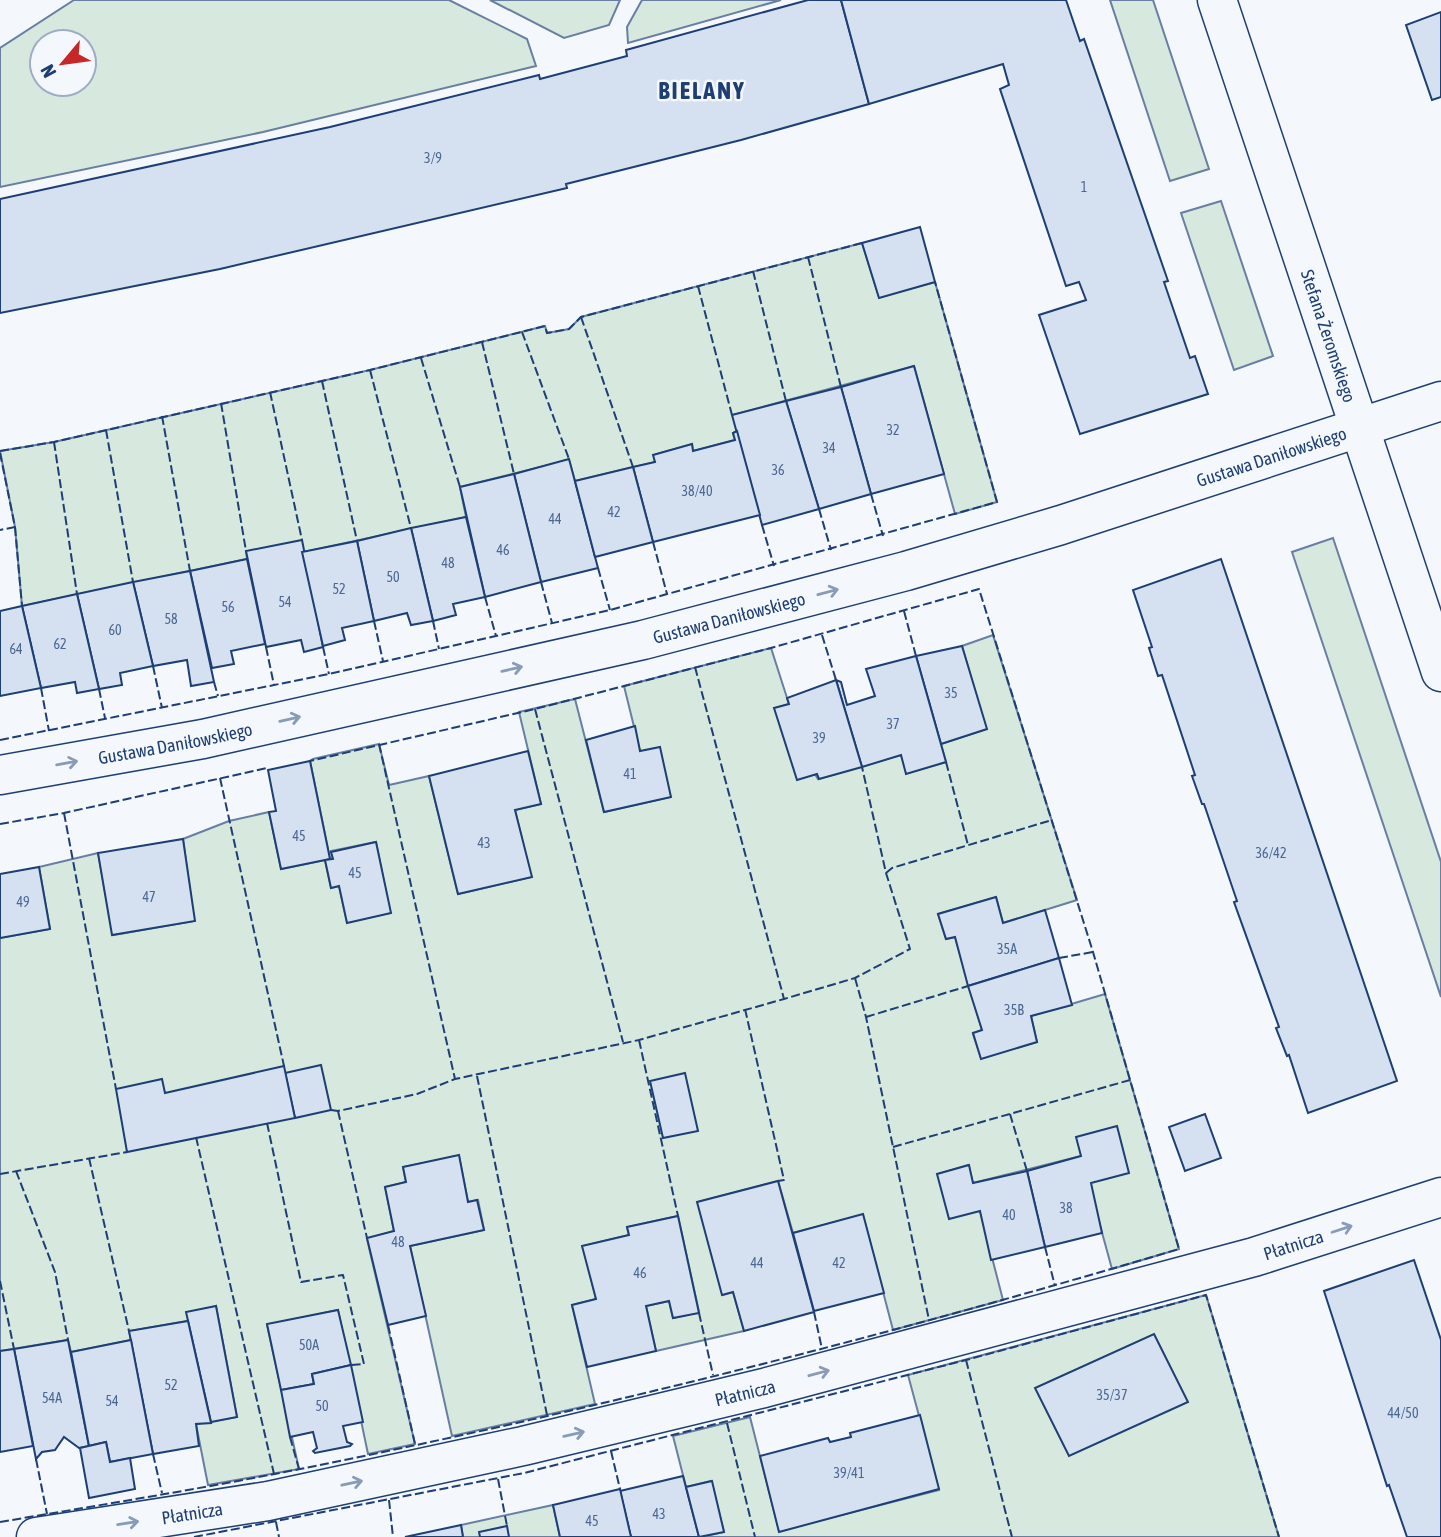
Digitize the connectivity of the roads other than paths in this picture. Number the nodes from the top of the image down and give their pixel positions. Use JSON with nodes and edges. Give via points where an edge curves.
{"nodes":[{"id":1,"x":1217,"y":0,"type":"edge"},
{"id":2,"x":1441,"y":401,"type":"edge"},
{"id":3,"x":1361,"y":429,"type":"junction"},
{"id":4,"x":1441,"y":672,"type":"edge"},
{"id":5,"x":0,"y":775,"type":"edge"},
{"id":6,"x":1441,"y":1197,"type":"edge"},
{"id":7,"x":36,"y":1537,"type":"edge"}],
"edges":[{"from":1,"to":3,"type":"street","name":"Stefana Żeromskiego"},
{"from":2,"to":3,"type":"street","name":"Gustawa Daniłowskiego"},
{"from":3,"to":4,"type":"street","name":"Stefana Żeromskiego"},
{"from":5,"to":3,"type":"street","name":"Gustawa Daniłowskiego","one_way":true,"via":[[203,739],[643,640],[945,560]]},
{"from":7,"to":6,"type":"street","name":"Płatnicza","one_way":true,"via":[[268,1501],[764,1388],[1254,1258]]}]}
